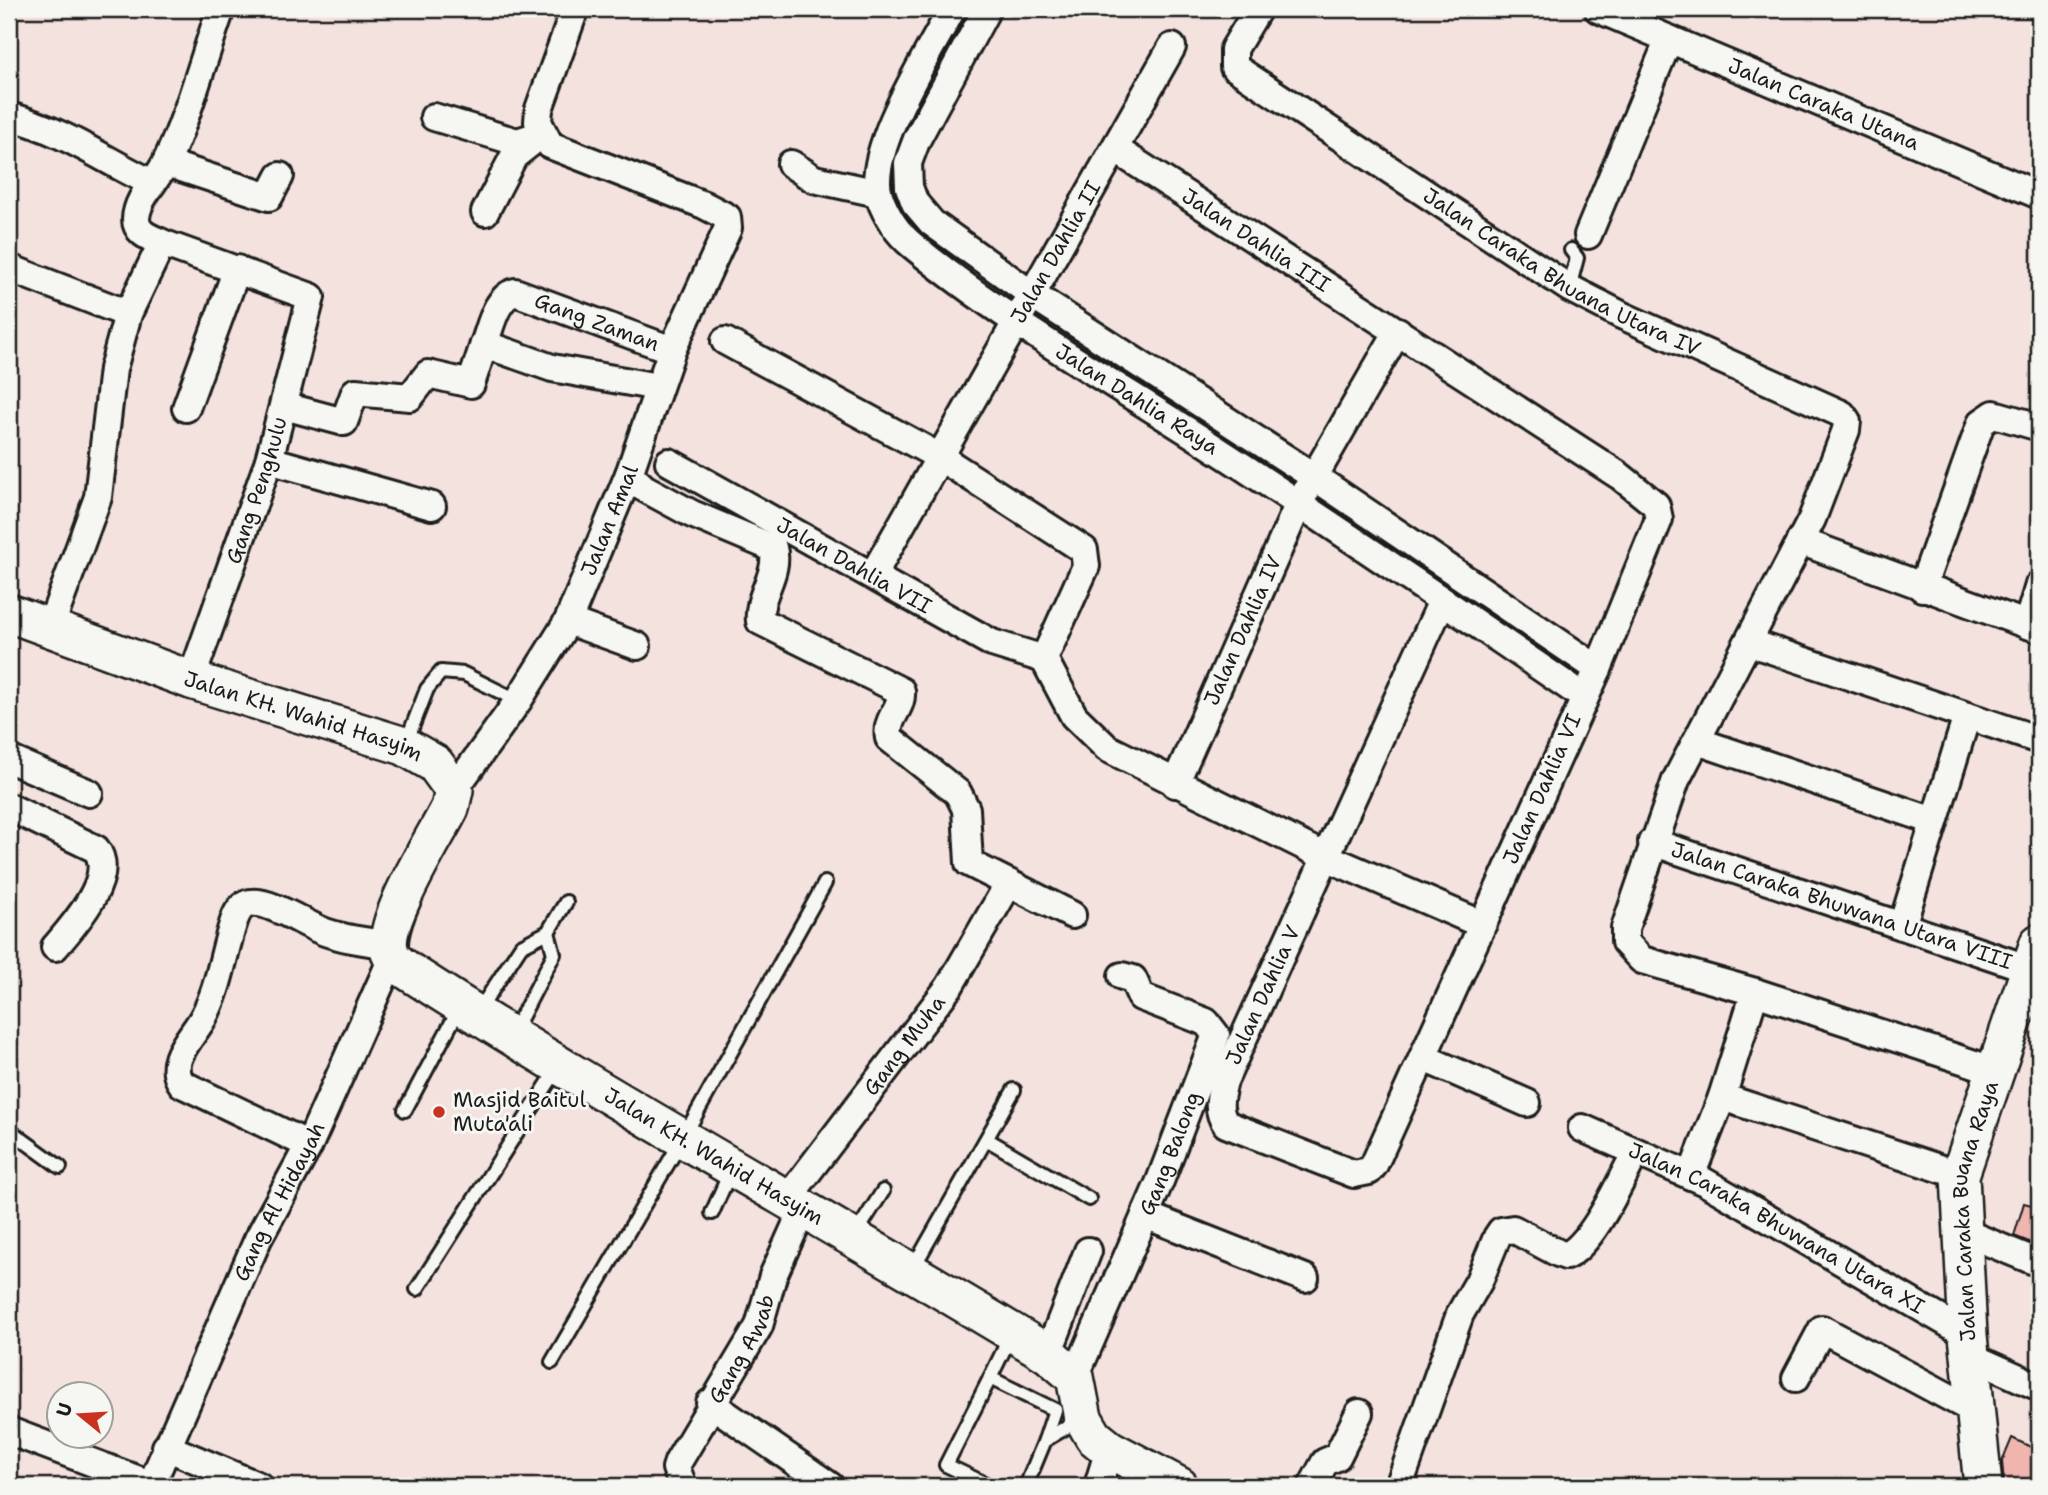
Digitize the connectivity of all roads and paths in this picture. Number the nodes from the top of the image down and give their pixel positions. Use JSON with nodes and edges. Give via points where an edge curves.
{"nodes":[{"id":1,"x":221,"y":9,"type":"edge"},
{"id":2,"x":575,"y":9,"type":"edge"},
{"id":3,"x":952,"y":9,"type":"edge"},
{"id":4,"x":987,"y":9,"type":"edge"},
{"id":5,"x":1258,"y":9,"type":"edge"},
{"id":6,"x":1606,"y":10,"type":"edge"},
{"id":7,"x":1670,"y":39,"type":"junction"},
{"id":8,"x":1172,"y":47,"type":"dead end"},
{"id":9,"x":9,"y":116,"type":"edge"},
{"id":10,"x":434,"y":117,"type":"dead end"},
{"id":11,"x":542,"y":134,"type":"junction"},
{"id":12,"x":1115,"y":149,"type":"junction"},
{"id":13,"x":791,"y":164,"type":"dead end"},
{"id":14,"x":159,"y":173,"type":"junction"},
{"id":15,"x":280,"y":176,"type":"dead end"},
{"id":16,"x":878,"y":193,"type":"junction"},
{"id":17,"x":2039,"y":195,"type":"edge"},
{"id":18,"x":485,"y":212,"type":"dead end"},
{"id":19,"x":162,"y":243,"type":"junction"},
{"id":20,"x":1579,"y":243,"type":"joint"},
{"id":21,"x":9,"y":268,"type":"edge"},
{"id":22,"x":237,"y":269,"type":"junction"},
{"id":23,"x":1569,"y":288,"type":"junction"},
{"id":24,"x":1034,"y":296,"type":"junction"},
{"id":25,"x":128,"y":314,"type":"junction"},
{"id":26,"x":1018,"y":322,"type":"junction"},
{"id":27,"x":1398,"y":331,"type":"junction"},
{"id":28,"x":725,"y":341,"type":"dead end"},
{"id":29,"x":484,"y":344,"type":"junction"},
{"id":30,"x":672,"y":350,"type":"junction"},
{"id":31,"x":659,"y":387,"type":"junction"},
{"id":32,"x":284,"y":406,"type":"junction"},
{"id":33,"x":186,"y":408,"type":"dead end"},
{"id":34,"x":2039,"y":427,"type":"edge"},
{"id":35,"x":938,"y":456,"type":"junction"},
{"id":36,"x":269,"y":460,"type":"junction"},
{"id":37,"x":669,"y":462,"type":"dead end"},
{"id":38,"x":629,"y":474,"type":"junction"},
{"id":39,"x":1315,"y":478,"type":"junction"},
{"id":40,"x":1299,"y":503,"type":"junction"},
{"id":41,"x":432,"y":506,"type":"dead end"},
{"id":42,"x":1659,"y":519,"type":"joint"},
{"id":43,"x":1800,"y":541,"type":"junction"},
{"id":44,"x":873,"y":575,"type":"junction"},
{"id":45,"x":2039,"y":585,"type":"edge"},
{"id":46,"x":1922,"y":588,"type":"junction"},
{"id":47,"x":1442,"y":601,"type":"junction"},
{"id":48,"x":11,"y":621,"type":"edge"},
{"id":49,"x":568,"y":621,"type":"junction"},
{"id":50,"x":2033,"y":627,"type":"edge"},
{"id":51,"x":50,"y":628,"type":"junction"},
{"id":52,"x":1748,"y":642,"type":"junction"},
{"id":53,"x":637,"y":646,"type":"dead end"},
{"id":54,"x":1044,"y":659,"type":"junction"},
{"id":55,"x":1598,"y":669,"type":"junction"},
{"id":56,"x":191,"y":680,"type":"junction"},
{"id":57,"x":1584,"y":697,"type":"junction"},
{"id":58,"x":518,"y":701,"type":"junction"},
{"id":59,"x":1967,"y":716,"type":"junction"},
{"id":60,"x":2039,"y":740,"type":"edge"},
{"id":61,"x":1696,"y":741,"type":"junction"},
{"id":62,"x":404,"y":746,"type":"junction"},
{"id":63,"x":9,"y":759,"type":"edge"},
{"id":64,"x":1175,"y":784,"type":"junction"},
{"id":65,"x":454,"y":790,"type":"junction"},
{"id":66,"x":89,"y":793,"type":"dead end"},
{"id":67,"x":9,"y":807,"type":"edge"},
{"id":68,"x":1934,"y":821,"type":"junction"},
{"id":69,"x":1653,"y":842,"type":"junction"},
{"id":70,"x":1326,"y":857,"type":"junction"},
{"id":71,"x":825,"y":883,"type":"dead end"},
{"id":72,"x":1009,"y":883,"type":"junction"},
{"id":73,"x":566,"y":902,"type":"dead end"},
{"id":74,"x":1072,"y":915,"type":"dead end"},
{"id":75,"x":1481,"y":924,"type":"junction"},
{"id":76,"x":1902,"y":926,"type":"junction"},
{"id":77,"x":548,"y":932,"type":"junction"},
{"id":78,"x":55,"y":947,"type":"dead end"},
{"id":79,"x":390,"y":951,"type":"junction"},
{"id":80,"x":2035,"y":956,"type":"edge"},
{"id":81,"x":1122,"y":976,"type":"dead end"},
{"id":82,"x":1755,"y":992,"type":"junction"},
{"id":83,"x":468,"y":1010,"type":"junction"},
{"id":84,"x":512,"y":1037,"type":"junction"},
{"id":85,"x":1424,"y":1058,"type":"junction"},
{"id":86,"x":559,"y":1066,"type":"junction"},
{"id":87,"x":1996,"y":1071,"type":"junction"},
{"id":88,"x":1014,"y":1090,"type":"dead end"},
{"id":89,"x":1722,"y":1097,"type":"junction"},
{"id":90,"x":1527,"y":1104,"type":"dead end"},
{"id":91,"x":405,"y":1110,"type":"dead end"},
{"id":92,"x":1582,"y":1128,"type":"dead end"},
{"id":93,"x":9,"y":1130,"type":"edge"},
{"id":94,"x":683,"y":1138,"type":"junction"},
{"id":95,"x":988,"y":1140,"type":"junction"},
{"id":96,"x":309,"y":1145,"type":"junction"},
{"id":97,"x":1636,"y":1152,"type":"junction"},
{"id":98,"x":733,"y":1166,"type":"junction"},
{"id":99,"x":60,"y":1167,"type":"dead end"},
{"id":100,"x":1354,"y":1174,"type":"joint"},
{"id":101,"x":1960,"y":1175,"type":"junction"},
{"id":102,"x":1691,"y":1176,"type":"junction"},
{"id":103,"x":883,"y":1191,"type":"dead end"},
{"id":104,"x":1089,"y":1199,"type":"dead end"},
{"id":105,"x":796,"y":1203,"type":"junction"},
{"id":106,"x":712,"y":1213,"type":"dead end"},
{"id":107,"x":1145,"y":1215,"type":"junction"},
{"id":108,"x":1961,"y":1230,"type":"junction"},
{"id":109,"x":853,"y":1238,"type":"junction"},
{"id":110,"x":1088,"y":1251,"type":"dead end"},
{"id":111,"x":2039,"y":1264,"type":"edge"},
{"id":112,"x":911,"y":1271,"type":"junction"},
{"id":113,"x":1306,"y":1278,"type":"dead end"},
{"id":114,"x":417,"y":1289,"type":"dead end"},
{"id":115,"x":1012,"y":1332,"type":"junction"},
{"id":116,"x":1969,"y":1345,"type":"junction"},
{"id":117,"x":552,"y":1362,"type":"dead end"},
{"id":118,"x":1061,"y":1365,"type":"junction"},
{"id":119,"x":990,"y":1378,"type":"junction"},
{"id":120,"x":1796,"y":1378,"type":"dead end"},
{"id":121,"x":2039,"y":1387,"type":"edge"},
{"id":122,"x":710,"y":1403,"type":"junction"},
{"id":123,"x":1975,"y":1410,"type":"junction"},
{"id":124,"x":1359,"y":1413,"type":"dead end"},
{"id":125,"x":1083,"y":1418,"type":"junction"},
{"id":126,"x":10,"y":1435,"type":"edge"},
{"id":127,"x":1045,"y":1440,"type":"junction"},
{"id":128,"x":166,"y":1447,"type":"junction"},
{"id":129,"x":1109,"y":1449,"type":"junction"},
{"id":130,"x":143,"y":1484,"type":"edge"},
{"id":131,"x":259,"y":1486,"type":"edge"},
{"id":132,"x":683,"y":1486,"type":"edge"},
{"id":133,"x":830,"y":1486,"type":"edge"},
{"id":134,"x":990,"y":1486,"type":"edge"},
{"id":135,"x":1026,"y":1486,"type":"edge"},
{"id":136,"x":1098,"y":1486,"type":"edge"},
{"id":137,"x":1179,"y":1486,"type":"edge"},
{"id":138,"x":1312,"y":1486,"type":"edge"},
{"id":139,"x":1399,"y":1486,"type":"edge"},
{"id":140,"x":1984,"y":1486,"type":"edge"}],
"edges":[{"from":1,"to":14,"type":"street"},
{"from":2,"to":11,"type":"street","via":[[540,109]]},
{"from":3,"to":16,"type":"street","name":"Jalan Dahlia Raya","via":[[889,129],[877,162]]},
{"from":4,"to":24,"type":"street","name":"Jalan Dahlia Raya","via":[[917,139],[908,163],[909,187],[915,203],[932,222]]},
{"from":5,"to":23,"type":"street","name":"Jalan Caraka Bhuana Utara IV","via":[[1234,49],[1234,67]]},
{"from":6,"to":7,"type":"street","name":"Jalan Caraka Utana"},
{"from":7,"to":17,"type":"street","name":"Jalan Caraka Utana"},
{"from":7,"to":20,"type":"street"},
{"from":8,"to":12,"type":"street","name":"Jalan Dahlia II"},
{"from":9,"to":14,"type":"street","via":[[68,136],[115,165]]},
{"from":10,"to":11,"type":"street","via":[[517,142]]},
{"from":11,"to":18,"type":"street","via":[[514,156]]},
{"from":11,"to":30,"type":"street","name":"Jalan Amal","via":[[564,152],[727,217],[728,228]]},
{"from":12,"to":24,"type":"street","name":"Jalan Dahlia II"},
{"from":12,"to":27,"type":"street","name":"Jalan Dahlia III"},
{"from":13,"to":16,"type":"street","via":[[814,179]]},
{"from":14,"to":15,"type":"street","via":[[269,197]]},
{"from":14,"to":19,"type":"street","via":[[136,220],[142,234]]},
{"from":16,"to":26,"type":"street","name":"Jalan Dahlia Raya","via":[[889,220],[910,244]]},
{"from":19,"to":22,"type":"street"},
{"from":19,"to":25,"type":"street"},
{"from":20,"to":23,"type":"lane"},
{"from":21,"to":25,"type":"street"},
{"from":22,"to":32,"type":"street","name":"Gang Penghulu","via":[[311,297]]},
{"from":22,"to":33,"type":"street"},
{"from":23,"to":43,"type":"street","name":"Jalan Caraka Bhuana Utara IV","via":[[1842,414],[1846,430]]},
{"from":24,"to":26,"type":"street","name":"Jalan Dahlia II"},
{"from":24,"to":39,"type":"street","name":"Jalan Dahlia Raya"},
{"from":25,"to":51,"type":"street","via":[[113,369],[98,497]]},
{"from":26,"to":35,"type":"street","name":"Jalan Dahlia II"},
{"from":26,"to":40,"type":"street","name":"Jalan Dahlia Raya"},
{"from":27,"to":39,"type":"street"},
{"from":27,"to":42,"type":"street","name":"Jalan Dahlia III","via":[[1620,476],[1656,505]]},
{"from":28,"to":35,"type":"street"},
{"from":29,"to":30,"type":"street","name":"Gang Zaman","via":[[500,302],[507,294],[524,292]]},
{"from":29,"to":31,"type":"street","via":[[552,368]]},
{"from":29,"to":32,"type":"street","via":[[471,384],[428,373],[410,397],[355,391],[344,422]]},
{"from":30,"to":31,"type":"street","name":"Jalan Amal"},
{"from":31,"to":38,"type":"street","name":"Jalan Amal"},
{"from":32,"to":36,"type":"street","name":"Gang Penghulu"},
{"from":34,"to":46,"type":"street","via":[[1994,414],[1986,417]]},
{"from":35,"to":44,"type":"street","name":"Jalan Dahlia II"},
{"from":35,"to":54,"type":"street","via":[[1084,550],[1086,566]]},
{"from":36,"to":41,"type":"street"},
{"from":36,"to":56,"type":"street","name":"Gang Penghulu"},
{"from":37,"to":44,"type":"street","name":"Jalan Dahlia VII"},
{"from":38,"to":49,"type":"street","name":"Jalan Amal"},
{"from":38,"to":72,"type":"street","via":[[644,488],[692,514],[773,548],[775,567],[760,606],[760,621],[901,691],[901,703],[889,720],[889,738],[958,793],[966,809],[969,863]]},
{"from":39,"to":40,"type":"street","name":"Jalan Dahlia IV"},
{"from":39,"to":55,"type":"street","name":"Jalan Dahlia Raya"},
{"from":40,"to":47,"type":"street","name":"Jalan Dahlia Raya"},
{"from":40,"to":64,"type":"street","name":"Jalan Dahlia IV"},
{"from":42,"to":55,"type":"street","name":"Jalan Dahlia VI"},
{"from":43,"to":46,"type":"street"},
{"from":43,"to":52,"type":"street"},
{"from":44,"to":54,"type":"street","name":"Jalan Dahlia VII","via":[[992,643]]},
{"from":45,"to":50,"type":"street"},
{"from":46,"to":50,"type":"street"},
{"from":47,"to":57,"type":"street","name":"Jalan Dahlia Raya"},
{"from":47,"to":70,"type":"street","name":"Jalan Dahlia V"},
{"from":48,"to":51,"type":"street","name":"Jalan KH. Wahid Hasyim"},
{"from":49,"to":53,"type":"street"},
{"from":49,"to":58,"type":"street","name":"Jalan Amal"},
{"from":51,"to":56,"type":"street","name":"Jalan KH. Wahid Hasyim"},
{"from":52,"to":59,"type":"street"},
{"from":52,"to":61,"type":"street"},
{"from":54,"to":64,"type":"street","via":[[1062,698],[1084,728],[1107,748]]},
{"from":55,"to":57,"type":"street","name":"Jalan Dahlia VI"},
{"from":56,"to":62,"type":"street","name":"Jalan KH. Wahid Hasyim"},
{"from":57,"to":75,"type":"street","name":"Jalan Dahlia VI"},
{"from":58,"to":62,"type":"lane","via":[[464,674],[441,672],[418,708]]},
{"from":58,"to":65,"type":"street","name":"Jalan Amal"},
{"from":59,"to":60,"type":"street"},
{"from":59,"to":68,"type":"street"},
{"from":61,"to":68,"type":"street"},
{"from":61,"to":69,"type":"street"},
{"from":62,"to":65,"type":"street","name":"Jalan KH. Wahid Hasyim","via":[[435,764]]},
{"from":63,"to":66,"type":"street"},
{"from":64,"to":70,"type":"street"},
{"from":65,"to":79,"type":"street","via":[[450,808],[395,914]]},
{"from":67,"to":78,"type":"street","via":[[96,849],[103,859],[103,874],[79,919]]},
{"from":68,"to":76,"type":"street"},
{"from":69,"to":76,"type":"street","name":"Jalan Caraka Bhuwana Utara VIII"},
{"from":69,"to":82,"type":"street","via":[[1625,928],[1625,942],[1642,960]]},
{"from":70,"to":75,"type":"street"},
{"from":70,"to":100,"type":"street","name":"Jalan Dahlia V","via":[[1224,1081],[1220,1116],[1226,1125]]},
{"from":71,"to":94,"type":"lane"},
{"from":72,"to":74,"type":"street"},
{"from":72,"to":105,"type":"street","name":"Gang Muha","via":[[949,987]]},
{"from":73,"to":77,"type":"lane"},
{"from":75,"to":85,"type":"street","name":"Jalan Dahlia VI"},
{"from":76,"to":80,"type":"street","name":"Jalan Caraka Bhuwana Utara VIII"},
{"from":77,"to":83,"type":"lane","via":[[521,946]]},
{"from":77,"to":84,"type":"lane","via":[[554,954]]},
{"from":79,"to":83,"type":"street","name":"Jalan KH. Wahid Hasyim"},
{"from":79,"to":96,"type":"street","name":"Gang Al Hidayah"},
{"from":79,"to":96,"type":"street","via":[[326,932],[260,902],[239,908],[224,964],[203,1017],[178,1058],[176,1076],[182,1084]]},
{"from":80,"to":87,"type":"street","name":"Jalan Caraka Buana Raya"},
{"from":81,"to":107,"type":"street","name":"Gang Balong","via":[[1133,979],[1141,997],[1206,1022],[1216,1035]]},
{"from":82,"to":87,"type":"street"},
{"from":82,"to":89,"type":"street"},
{"from":83,"to":84,"type":"street","name":"Jalan KH. Wahid Hasyim"},
{"from":83,"to":91,"type":"lane"},
{"from":84,"to":86,"type":"street","name":"Jalan KH. Wahid Hasyim"},
{"from":85,"to":90,"type":"street"},
{"from":85,"to":100,"type":"street","name":"Jalan Dahlia VI","via":[[1374,1165]]},
{"from":86,"to":94,"type":"street","name":"Jalan KH. Wahid Hasyim"},
{"from":86,"to":114,"type":"lane"},
{"from":87,"to":101,"type":"street","name":"Jalan Caraka Buana Raya"},
{"from":88,"to":95,"type":"lane"},
{"from":89,"to":101,"type":"street"},
{"from":89,"to":102,"type":"street"},
{"from":92,"to":97,"type":"street","name":"Jalan Caraka Bhuwana Utara XI"},
{"from":93,"to":99,"type":"lane"},
{"from":94,"to":98,"type":"street","name":"Jalan KH. Wahid Hasyim"},
{"from":94,"to":117,"type":"lane"},
{"from":95,"to":104,"type":"lane"},
{"from":95,"to":112,"type":"lane"},
{"from":96,"to":128,"type":"street","name":"Gang Al Hidayah","via":[[258,1239]]},
{"from":97,"to":102,"type":"street","name":"Jalan Caraka Bhuwana Utara XI"},
{"from":97,"to":139,"type":"street","via":[[1574,1252],[1566,1256],[1513,1229],[1501,1231],[1460,1314]]},
{"from":98,"to":105,"type":"street","name":"Jalan KH. Wahid Hasyim"},
{"from":98,"to":106,"type":"lane"},
{"from":101,"to":108,"type":"street","name":"Jalan Caraka Buana Raya"},
{"from":102,"to":116,"type":"street","name":"Jalan Caraka Bhuwana Utara XI"},
{"from":103,"to":109,"type":"lane"},
{"from":105,"to":109,"type":"street","name":"Jalan KH. Wahid Hasyim"},
{"from":105,"to":122,"type":"street","name":"Gang Awab","via":[[759,1326]]},
{"from":107,"to":113,"type":"street"},
{"from":107,"to":118,"type":"street","name":"Gang Balong"},
{"from":108,"to":111,"type":"street"},
{"from":108,"to":116,"type":"street","name":"Jalan Caraka Buana Raya"},
{"from":109,"to":112,"type":"street","name":"Jalan KH. Wahid Hasyim"},
{"from":110,"to":118,"type":"street"},
{"from":112,"to":115,"type":"street","name":"Jalan KH. Wahid Hasyim"},
{"from":115,"to":118,"type":"street","name":"Jalan KH. Wahid Hasyim"},
{"from":115,"to":119,"type":"lane"},
{"from":116,"to":121,"type":"street","name":"Jalan Caraka Bhuwana Utara XI"},
{"from":116,"to":123,"type":"street","name":"Jalan Caraka Buana Raya"},
{"from":118,"to":125,"type":"street"},
{"from":119,"to":127,"type":"lane","via":[[1055,1410]]},
{"from":119,"to":134,"type":"lane","via":[[946,1465]]},
{"from":120,"to":123,"type":"street","via":[[1822,1329]]},
{"from":122,"to":132,"type":"street","name":"Gang Awab","via":[[676,1468]]},
{"from":122,"to":133,"type":"street"},
{"from":123,"to":140,"type":"street","name":"Jalan Caraka Buana Raya"},
{"from":124,"to":138,"type":"street","via":[[1337,1457],[1325,1462]]},
{"from":125,"to":127,"type":"lane"},
{"from":125,"to":129,"type":"street","via":[[1094,1437]]},
{"from":126,"to":130,"type":"street"},
{"from":127,"to":135,"type":"lane"},
{"from":128,"to":130,"type":"street","name":"Gang Al Hidayah","via":[[155,1476]]},
{"from":128,"to":131,"type":"street"},
{"from":129,"to":136,"type":"street"},
{"from":129,"to":137,"type":"street"}]}
